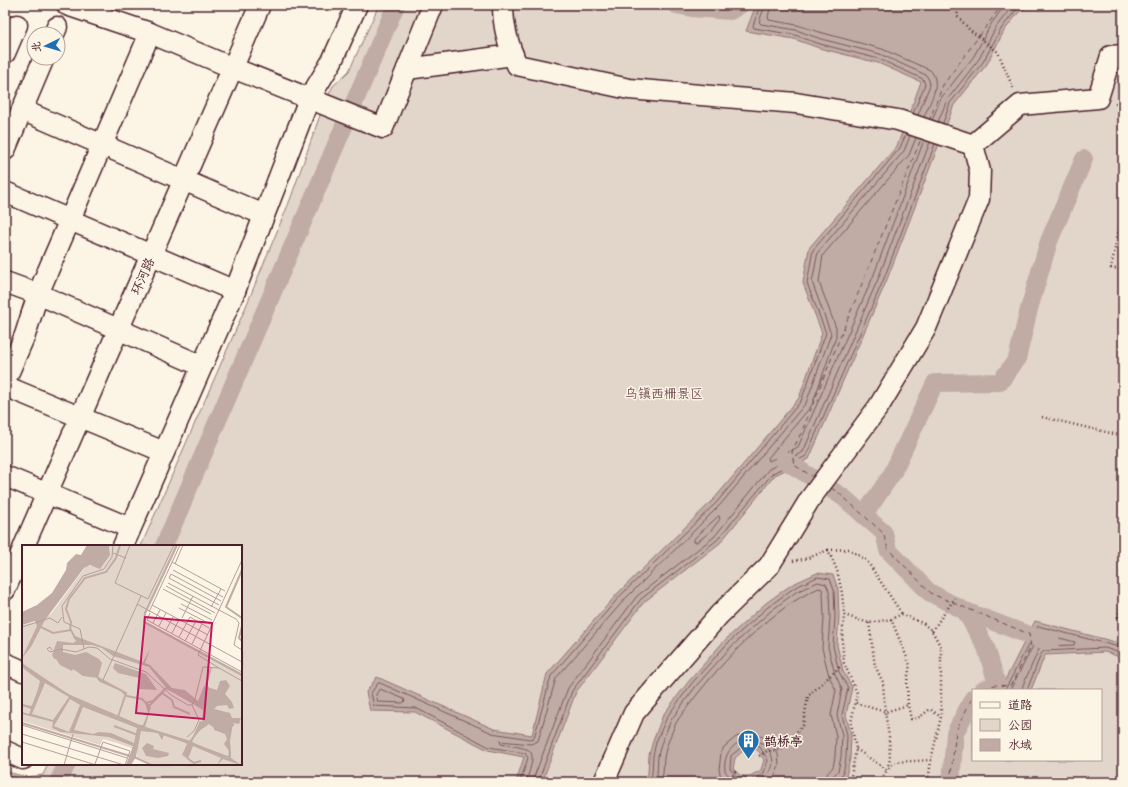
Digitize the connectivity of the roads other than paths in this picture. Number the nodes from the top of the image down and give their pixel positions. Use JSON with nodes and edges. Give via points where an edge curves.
{"nodes":[{"id":1,"x":67,"y":5,"type":"edge"},
{"id":2,"x":260,"y":5,"type":"edge"},
{"id":3,"x":357,"y":5,"type":"edge"},
{"id":4,"x":432,"y":5,"type":"edge"},
{"id":5,"x":503,"y":5,"type":"edge"},
{"id":6,"x":17,"y":25,"type":"dead end"},
{"id":7,"x":150,"y":33,"type":"junction"},
{"id":8,"x":5,"y":53,"type":"edge"},
{"id":9,"x":513,"y":55,"type":"junction"},
{"id":10,"x":1123,"y":55,"type":"edge"},
{"id":11,"x":41,"y":66,"type":"edge"},
{"id":12,"x":233,"y":68,"type":"junction"},
{"id":13,"x":407,"y":69,"type":"junction"},
{"id":14,"x":309,"y":99,"type":"junction"},
{"id":15,"x":22,"y":110,"type":"junction"},
{"id":16,"x":102,"y":144,"type":"junction"},
{"id":17,"x":972,"y":145,"type":"junction"},
{"id":18,"x":5,"y":150,"type":"edge"},
{"id":19,"x":184,"y":180,"type":"junction"},
{"id":20,"x":5,"y":192,"type":"edge"},
{"id":21,"x":264,"y":215,"type":"junction"},
{"id":22,"x":70,"y":220,"type":"junction"},
{"id":23,"x":151,"y":255,"type":"junction"},
{"id":24,"x":5,"y":282,"type":"edge"},
{"id":25,"x":235,"y":290,"type":"junction"},
{"id":26,"x":38,"y":294,"type":"junction"},
{"id":27,"x":119,"y":329,"type":"junction"},
{"id":28,"x":202,"y":366,"type":"junction"},
{"id":29,"x":5,"y":381,"type":"edge"},
{"id":30,"x":5,"y":386,"type":"edge"},
{"id":31,"x":81,"y":417,"type":"junction"},
{"id":32,"x":164,"y":452,"type":"junction"},
{"id":33,"x":5,"y":476,"type":"edge"},
{"id":34,"x":47,"y":494,"type":"junction"},
{"id":35,"x":126,"y":537,"type":"edge"},
{"id":36,"x":24,"y":545,"type":"edge"},
{"id":37,"x":22,"y":552,"type":"edge"},
{"id":38,"x":14,"y":572,"type":"edge"},
{"id":39,"x":5,"y":590,"type":"edge"},
{"id":40,"x":5,"y":663,"type":"edge"},
{"id":41,"x":22,"y":671,"type":"edge"},
{"id":42,"x":5,"y":751,"type":"edge"},
{"id":43,"x":22,"y":759,"type":"edge"},
{"id":44,"x":604,"y":782,"type":"edge"}],
"edges":[{"from":1,"to":7,"type":"street"},
{"from":2,"to":12,"type":"street","name":"环河路"},
{"from":3,"to":14,"type":"street","via":[[332,61]]},
{"from":4,"to":13,"type":"street"},
{"from":5,"to":9,"type":"street","via":[[503,21]]},
{"from":6,"to":8,"type":"street"},
{"from":7,"to":12,"type":"street"},
{"from":7,"to":16,"type":"street"},
{"from":9,"to":13,"type":"street"},
{"from":9,"to":17,"type":"street","via":[[517,65],[629,89],[796,103],[898,120]]},
{"from":10,"to":17,"type":"street","via":[[1111,56],[1098,98],[1020,105]]},
{"from":11,"to":15,"type":"street"},
{"from":12,"to":14,"type":"street"},
{"from":12,"to":19,"type":"street","name":"环河路"},
{"from":13,"to":14,"type":"street","via":[[383,128]]},
{"from":14,"to":21,"type":"street"},
{"from":15,"to":16,"type":"street"},
{"from":15,"to":18,"type":"street"},
{"from":16,"to":19,"type":"street"},
{"from":16,"to":22,"type":"street"},
{"from":17,"to":44,"type":"street","via":[[980,171],[979,199],[928,321],[879,406],[810,499],[769,566],[719,615],[634,713]]},
{"from":19,"to":21,"type":"street"},
{"from":19,"to":23,"type":"street","name":"环河路"},
{"from":20,"to":22,"type":"street"},
{"from":21,"to":25,"type":"street"},
{"from":22,"to":23,"type":"street"},
{"from":22,"to":26,"type":"street"},
{"from":23,"to":25,"type":"street"},
{"from":23,"to":27,"type":"street","name":"环河路"},
{"from":24,"to":26,"type":"street"},
{"from":25,"to":28,"type":"street"},
{"from":26,"to":27,"type":"street"},
{"from":26,"to":29,"type":"street","via":[[25,335]]},
{"from":27,"to":28,"type":"street"},
{"from":27,"to":31,"type":"street","name":"环河路"},
{"from":28,"to":32,"type":"street"},
{"from":30,"to":31,"type":"street"},
{"from":31,"to":32,"type":"street"},
{"from":31,"to":34,"type":"street","name":"环河路"},
{"from":32,"to":35,"type":"street"},
{"from":33,"to":34,"type":"street"},
{"from":34,"to":35,"type":"street"},
{"from":34,"to":36,"type":"street","name":"环河路"},
{"from":37,"to":38,"type":"street"},
{"from":38,"to":39,"type":"street"},
{"from":40,"to":41,"type":"street"},
{"from":42,"to":43,"type":"street"}]}
